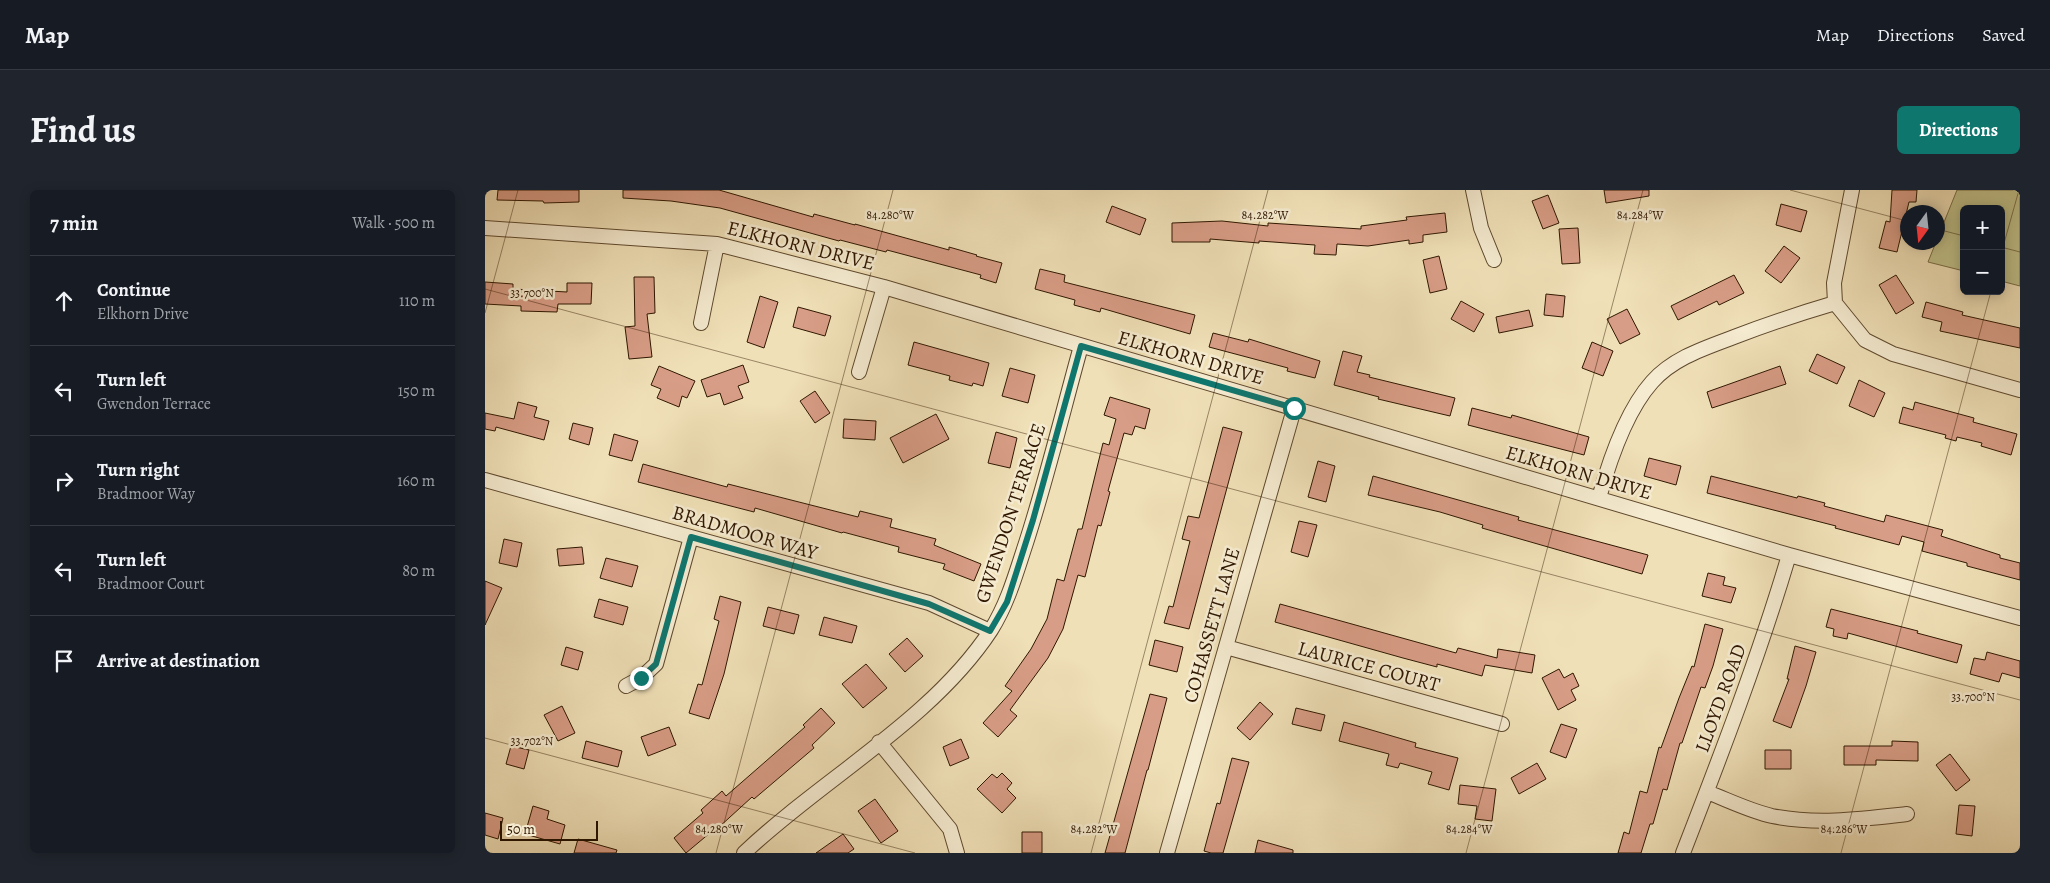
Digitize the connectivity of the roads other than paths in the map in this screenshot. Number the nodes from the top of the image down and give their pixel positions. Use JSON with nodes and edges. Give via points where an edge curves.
{"nodes":[{"id":1,"x":1473,"y":190,"type":"edge"},
{"id":2,"x":1852,"y":190,"type":"edge"},
{"id":3,"x":485,"y":228,"type":"edge"},
{"id":4,"x":717,"y":244,"type":"junction"},
{"id":5,"x":1494,"y":260,"type":"dead end"},
{"id":6,"x":884,"y":287,"type":"junction"},
{"id":7,"x":1835,"y":303,"type":"junction"},
{"id":8,"x":701,"y":323,"type":"dead end"},
{"id":9,"x":1081,"y":346,"type":"junction"},
{"id":10,"x":859,"y":372,"type":"dead end"},
{"id":11,"x":2020,"y":390,"type":"edge"},
{"id":12,"x":1294,"y":408,"type":"junction"},
{"id":13,"x":485,"y":480,"type":"edge"},
{"id":14,"x":1599,"y":498,"type":"junction"},
{"id":15,"x":691,"y":537,"type":"junction"},
{"id":16,"x":1789,"y":555,"type":"junction"},
{"id":17,"x":2020,"y":618,"type":"edge"},
{"id":18,"x":990,"y":631,"type":"junction"},
{"id":19,"x":1226,"y":647,"type":"junction"},
{"id":20,"x":626,"y":686,"type":"dead end"},
{"id":21,"x":1502,"y":724,"type":"dead end"},
{"id":22,"x":879,"y":742,"type":"junction"},
{"id":23,"x":1707,"y":792,"type":"junction"},
{"id":24,"x":1907,"y":814,"type":"dead end"},
{"id":25,"x":744,"y":853,"type":"edge"},
{"id":26,"x":957,"y":853,"type":"edge"},
{"id":27,"x":1167,"y":853,"type":"edge"},
{"id":28,"x":1683,"y":853,"type":"edge"}],
"edges":[{"from":1,"to":5,"type":"street","via":[[1481,228]]},
{"from":2,"to":7,"type":"street","via":[[1834,282]]},
{"from":3,"to":4,"type":"street","name":"ELKHORN DRIVE"},
{"from":4,"to":6,"type":"street","name":"ELKHORN DRIVE"},
{"from":4,"to":8,"type":"street"},
{"from":6,"to":9,"type":"street","name":"ELKHORN DRIVE"},
{"from":6,"to":10,"type":"street"},
{"from":7,"to":11,"type":"street","via":[[1865,340],[1893,354]]},
{"from":7,"to":14,"type":"street","via":[[1708,347],[1667,368],[1641,397],[1608,464]]},
{"from":9,"to":12,"type":"street","name":"ELKHORN DRIVE"},
{"from":9,"to":18,"type":"street","name":"GWENDON TERRACE","via":[[1007,602]]},
{"from":12,"to":14,"type":"street","name":"ELKHORN DRIVE"},
{"from":12,"to":19,"type":"street","name":"COHASSETT LANE"},
{"from":13,"to":15,"type":"street","name":"BRADMOOR WAY"},
{"from":14,"to":16,"type":"street","name":"ELKHORN DRIVE"},
{"from":15,"to":18,"type":"street","name":"BRADMOOR WAY","via":[[929,604]]},
{"from":15,"to":20,"type":"street","via":[[656,664]]},
{"from":16,"to":17,"type":"street","name":"ELKHORN DRIVE"},
{"from":16,"to":23,"type":"street","name":"LLOYD ROAD"},
{"from":18,"to":22,"type":"street","name":"GWENDON TERRACE","via":[[927,704]]},
{"from":19,"to":21,"type":"street","name":"LAURICE COURT"},
{"from":19,"to":27,"type":"street","name":"COHASSETT LANE"},
{"from":22,"to":25,"type":"street","name":"GWENDON TERRACE"},
{"from":22,"to":26,"type":"street","via":[[950,829]]},
{"from":23,"to":24,"type":"street","via":[[1771,816],[1809,821],[1851,821]]},
{"from":23,"to":28,"type":"street","name":"LLOYD ROAD"}]}
